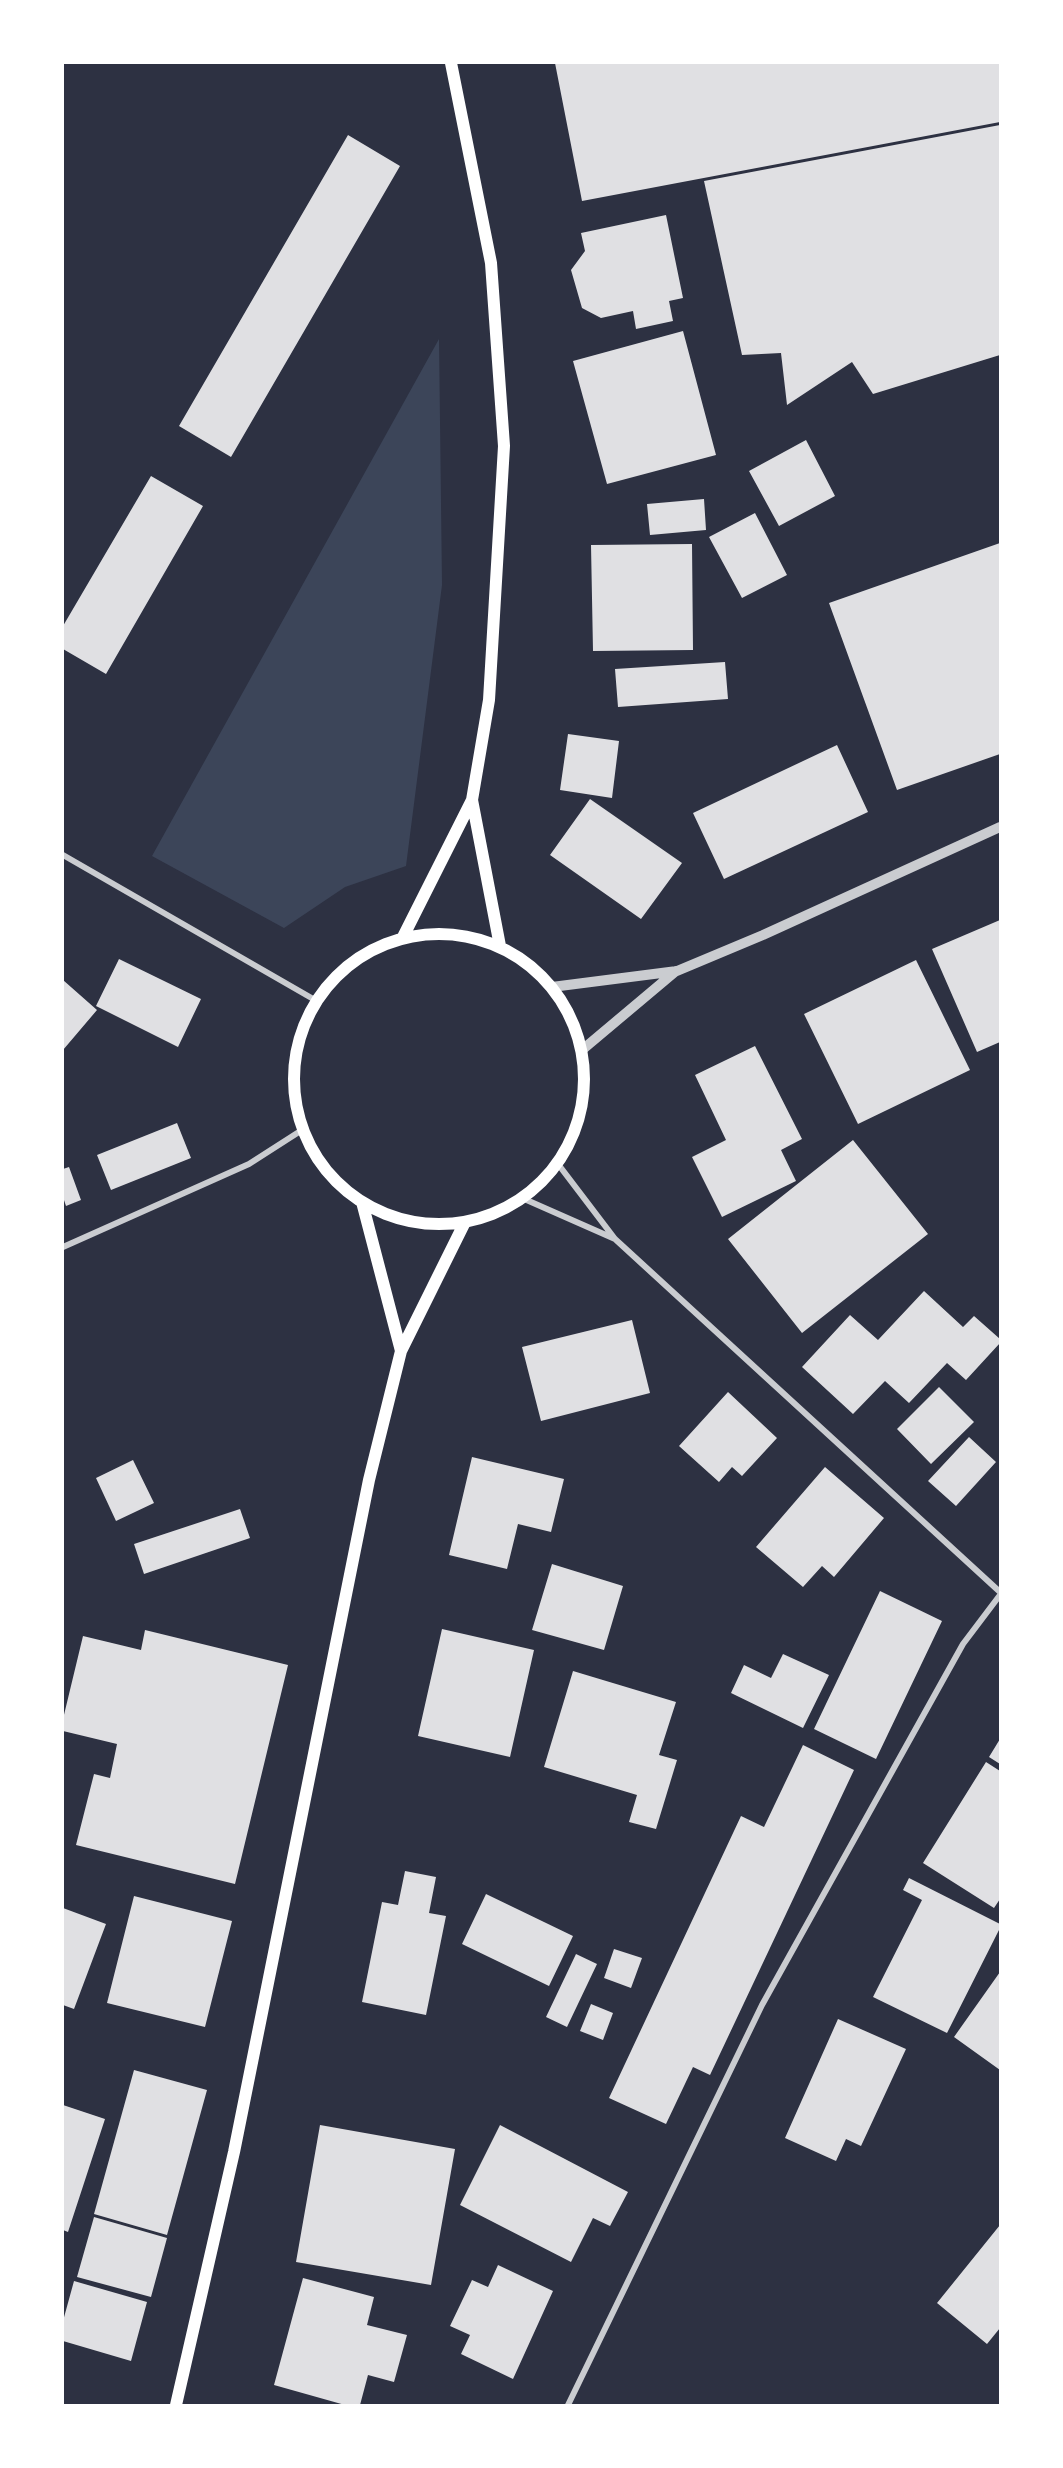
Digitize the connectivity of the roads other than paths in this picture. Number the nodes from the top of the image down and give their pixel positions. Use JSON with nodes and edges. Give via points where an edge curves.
{"nodes":[{"id":1,"x":451,"y":63,"type":"edge"},
{"id":2,"x":472,"y":800,"type":"junction"},
{"id":3,"x":1000,"y":827,"type":"edge"},
{"id":4,"x":63,"y":855,"type":"edge"},
{"id":5,"x":403,"y":937,"type":"junction"},
{"id":6,"x":500,"y":946,"type":"junction"},
{"id":7,"x":676,"y":971,"type":"junction"},
{"id":8,"x":552,"y":987,"type":"junction"},
{"id":9,"x":315,"y":999,"type":"junction"},
{"id":10,"x":582,"y":1050,"type":"junction"},
{"id":11,"x":302,"y":1130,"type":"junction"},
{"id":12,"x":558,"y":1164,"type":"junction"},
{"id":13,"x":522,"y":1198,"type":"junction"},
{"id":14,"x":362,"y":1202,"type":"junction"},
{"id":15,"x":465,"y":1222,"type":"junction"},
{"id":16,"x":615,"y":1239,"type":"junction"},
{"id":17,"x":63,"y":1247,"type":"edge"},
{"id":18,"x":401,"y":1351,"type":"junction"},
{"id":19,"x":1000,"y":1593,"type":"edge"},
{"id":20,"x":176,"y":2405,"type":"edge"},
{"id":21,"x":568,"y":2405,"type":"edge"}],
"edges":[{"from":1,"to":2,"type":"main road","via":[[491,263],[504,446],[489,700]]},
{"from":2,"to":5,"type":"main road"},
{"from":2,"to":6,"type":"main road"},
{"from":3,"to":7,"type":"street"},
{"from":4,"to":9,"type":"street"},
{"from":5,"to":6,"type":"main road","via":[[452,933]]},
{"from":5,"to":9,"type":"main road","via":[[369,950],[339,972]]},
{"from":6,"to":8,"type":"main road","via":[[528,964]]},
{"from":7,"to":8,"type":"street"},
{"from":7,"to":10,"type":"street"},
{"from":8,"to":10,"type":"main road","via":[[571,1017]]},
{"from":9,"to":11,"type":"main road","via":[[297,1041],[293,1086]]},
{"from":10,"to":12,"type":"main road","via":[[582,1109]]},
{"from":11,"to":14,"type":"main road","via":[[317,1158]]},
{"from":11,"to":17,"type":"street","via":[[249,1164]]},
{"from":12,"to":13,"type":"main road"},
{"from":12,"to":16,"type":"street"},
{"from":13,"to":15,"type":"main road","via":[[495,1214]]},
{"from":13,"to":16,"type":"street"},
{"from":14,"to":15,"type":"main road","via":[[395,1216],[429,1223]]},
{"from":14,"to":18,"type":"main road"},
{"from":15,"to":18,"type":"main road"},
{"from":16,"to":19,"type":"street"},
{"from":18,"to":20,"type":"main road","via":[[369,1480],[234,2152]]},
{"from":19,"to":21,"type":"street","via":[[963,1644],[762,2005]]}]}
